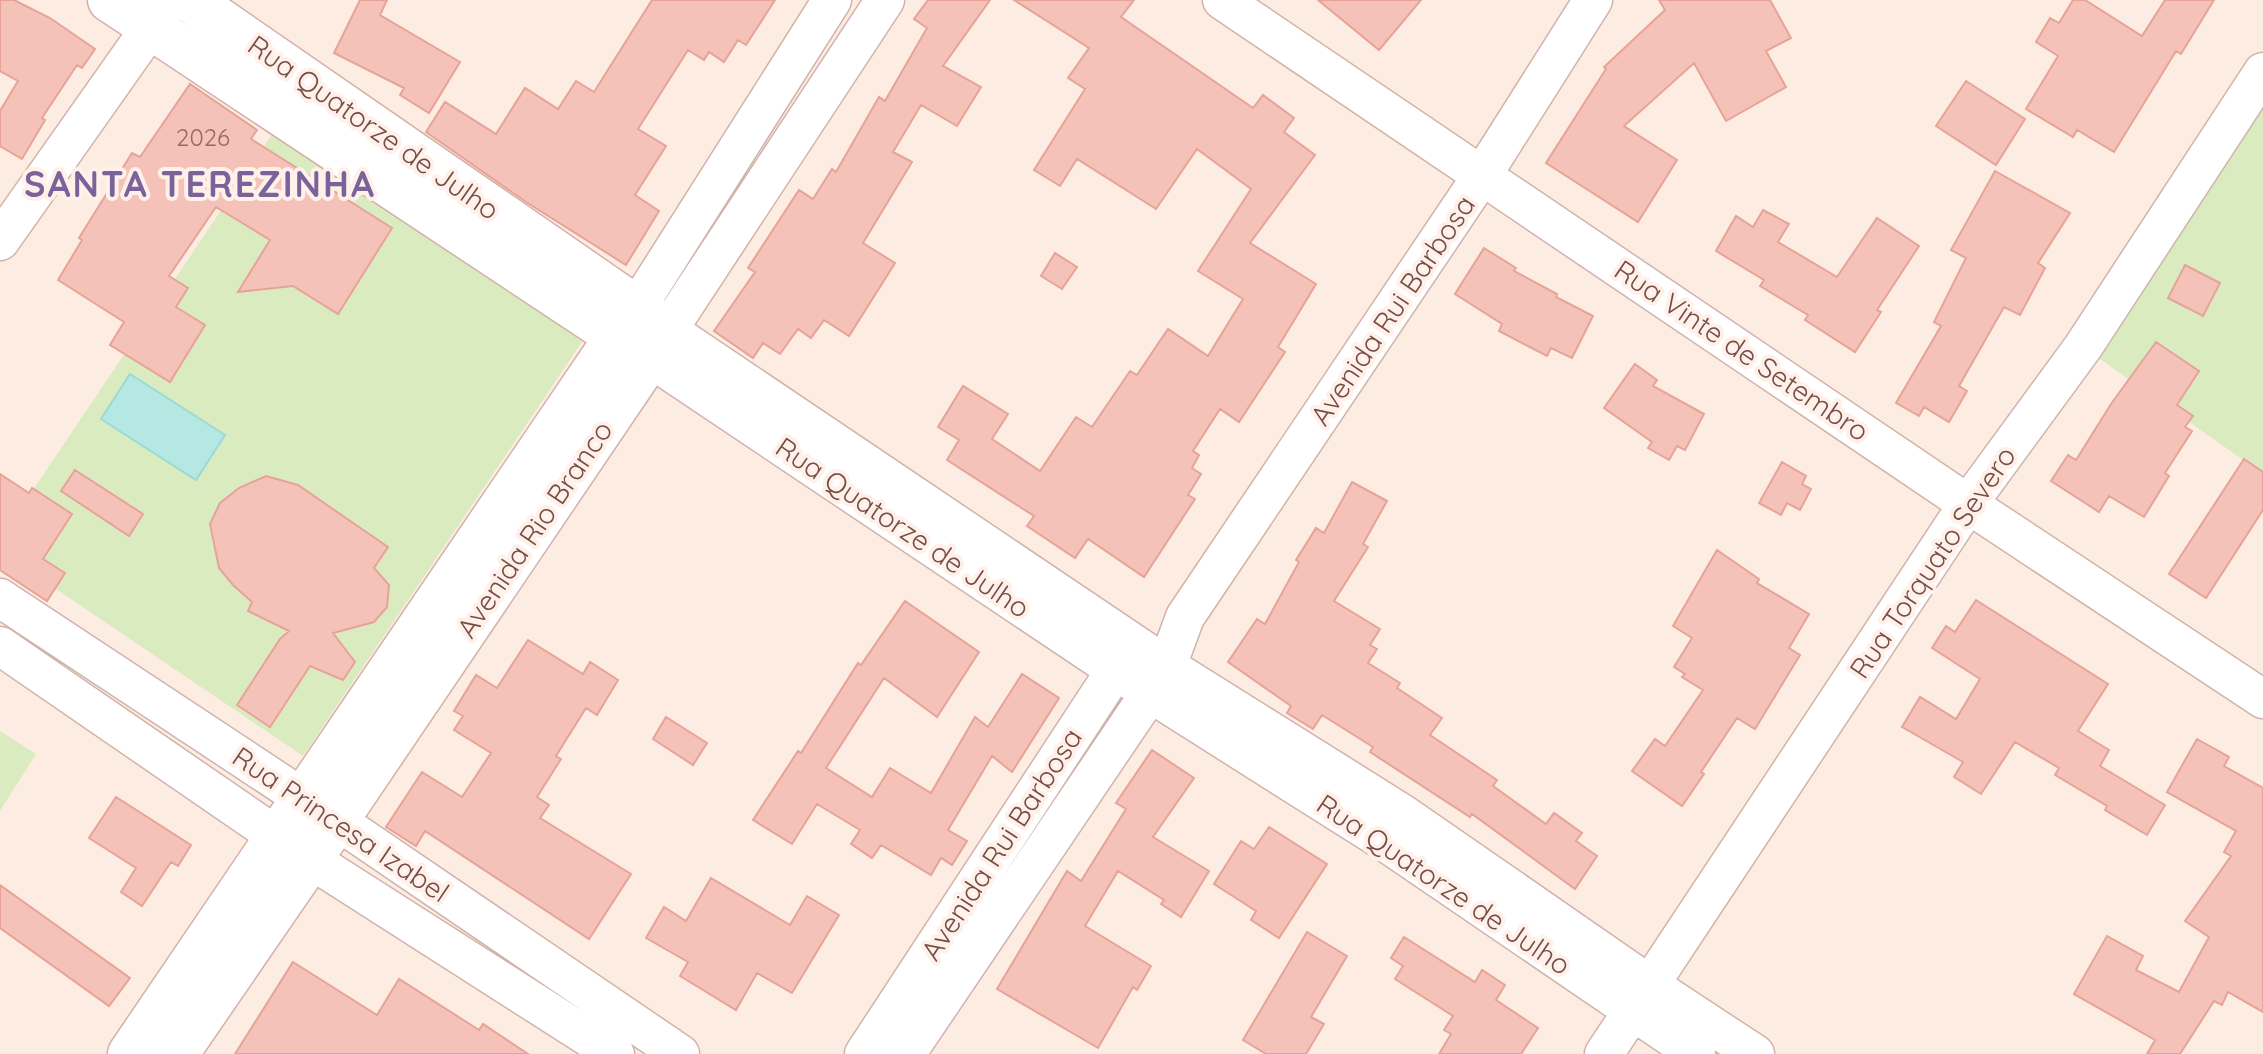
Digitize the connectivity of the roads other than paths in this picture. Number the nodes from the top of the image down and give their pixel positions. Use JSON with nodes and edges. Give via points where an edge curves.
{"nodes":[{"id":1,"x":110,"y":0,"type":"edge"},
{"id":2,"x":190,"y":0,"type":"edge"},
{"id":3,"x":832,"y":0,"type":"edge"},
{"id":4,"x":885,"y":0,"type":"edge"},
{"id":5,"x":1222,"y":0,"type":"edge"},
{"id":6,"x":1593,"y":0,"type":"edge"},
{"id":7,"x":160,"y":14,"type":"edge"},
{"id":8,"x":2263,"y":72,"type":"edge"},
{"id":9,"x":344,"y":131,"type":"junction"},
{"id":10,"x":1483,"y":174,"type":"junction"},
{"id":11,"x":0,"y":241,"type":"edge"},
{"id":12,"x":643,"y":333,"type":"junction"},
{"id":13,"x":1968,"y":504,"type":"junction"},
{"id":14,"x":0,"y":598,"type":"edge"},
{"id":15,"x":1185,"y":617,"type":"junction"},
{"id":16,"x":0,"y":646,"type":"edge"},
{"id":17,"x":1124,"y":656,"type":"junction"},
{"id":18,"x":1158,"y":679,"type":"junction"},
{"id":19,"x":2263,"y":699,"type":"edge"},
{"id":20,"x":320,"y":809,"type":"junction"},
{"id":21,"x":295,"y":848,"type":"junction"},
{"id":22,"x":1641,"y":999,"type":"junction"},
{"id":23,"x":130,"y":1054,"type":"edge"},
{"id":24,"x":176,"y":1054,"type":"edge"},
{"id":25,"x":615,"y":1054,"type":"edge"},
{"id":26,"x":680,"y":1054,"type":"edge"},
{"id":27,"x":864,"y":1054,"type":"edge"},
{"id":28,"x":906,"y":1054,"type":"edge"},
{"id":29,"x":1604,"y":1054,"type":"edge"},
{"id":30,"x":1696,"y":1054,"type":"edge"},
{"id":31,"x":1755,"y":1054,"type":"edge"}],
"edges":[{"from":1,"to":7,"type":"street","name":"Rua Quatorze de Julho"},
{"from":2,"to":9,"type":"street","name":"Rua Quatorze de Julho"},
{"from":3,"to":12,"type":"street","name":"Avenida Rio Branco"},
{"from":4,"to":12,"type":"street","name":"Avenida Rio Branco"},
{"from":5,"to":10,"type":"street","name":"Rua Vinte de Setembro"},
{"from":6,"to":10,"type":"street","name":"Avenida Rui Barbosa"},
{"from":7,"to":9,"type":"street","name":"Rua Quatorze de Julho"},
{"from":7,"to":11,"type":"street"},
{"from":8,"to":13,"type":"street","name":"Rua Torquato Severo","via":[[2083,347]]},
{"from":9,"to":12,"type":"street","name":"Rua Quatorze de Julho"},
{"from":10,"to":13,"type":"street","name":"Rua Vinte de Setembro"},
{"from":10,"to":15,"type":"street","name":"Avenida Rui Barbosa"},
{"from":12,"to":17,"type":"street","name":"Rua Quatorze de Julho"},
{"from":12,"to":20,"type":"street","name":"Avenida Rio Branco"},
{"from":13,"to":19,"type":"street","name":"Rua Vinte de Setembro"},
{"from":13,"to":22,"type":"street","name":"Rua Torquato Severo"},
{"from":14,"to":20,"type":"street","name":"Rua Princesa Izabel"},
{"from":15,"to":17,"type":"street","name":"Avenida Rui Barbosa"},
{"from":15,"to":18,"type":"street","name":"Avenida Rui Barbosa"},
{"from":16,"to":21,"type":"street","name":"Rua Princesa Izabel"},
{"from":17,"to":18,"type":"street","name":"Rua Quatorze de Julho"},
{"from":17,"to":27,"type":"street","name":"Avenida Rui Barbosa"},
{"from":18,"to":22,"type":"street","name":"Rua Quatorze de Julho","via":[[1394,828]]},
{"from":18,"to":28,"type":"street","name":"Avenida Rui Barbosa"},
{"from":20,"to":21,"type":"street","name":"Avenida Rio Branco"},
{"from":20,"to":26,"type":"street","name":"Rua Princesa Izabel"},
{"from":21,"to":23,"type":"street","name":"Avenida Rio Branco"},
{"from":21,"to":24,"type":"street","name":"Avenida Rio Branco"},
{"from":21,"to":25,"type":"street","name":"Rua Princesa Izabel"},
{"from":22,"to":29,"type":"street","name":"Rua Torquato Severo"},
{"from":22,"to":30,"type":"street","name":"Rua Quatorze de Julho"},
{"from":22,"to":31,"type":"street","name":"Rua Quatorze de Julho"}]}
